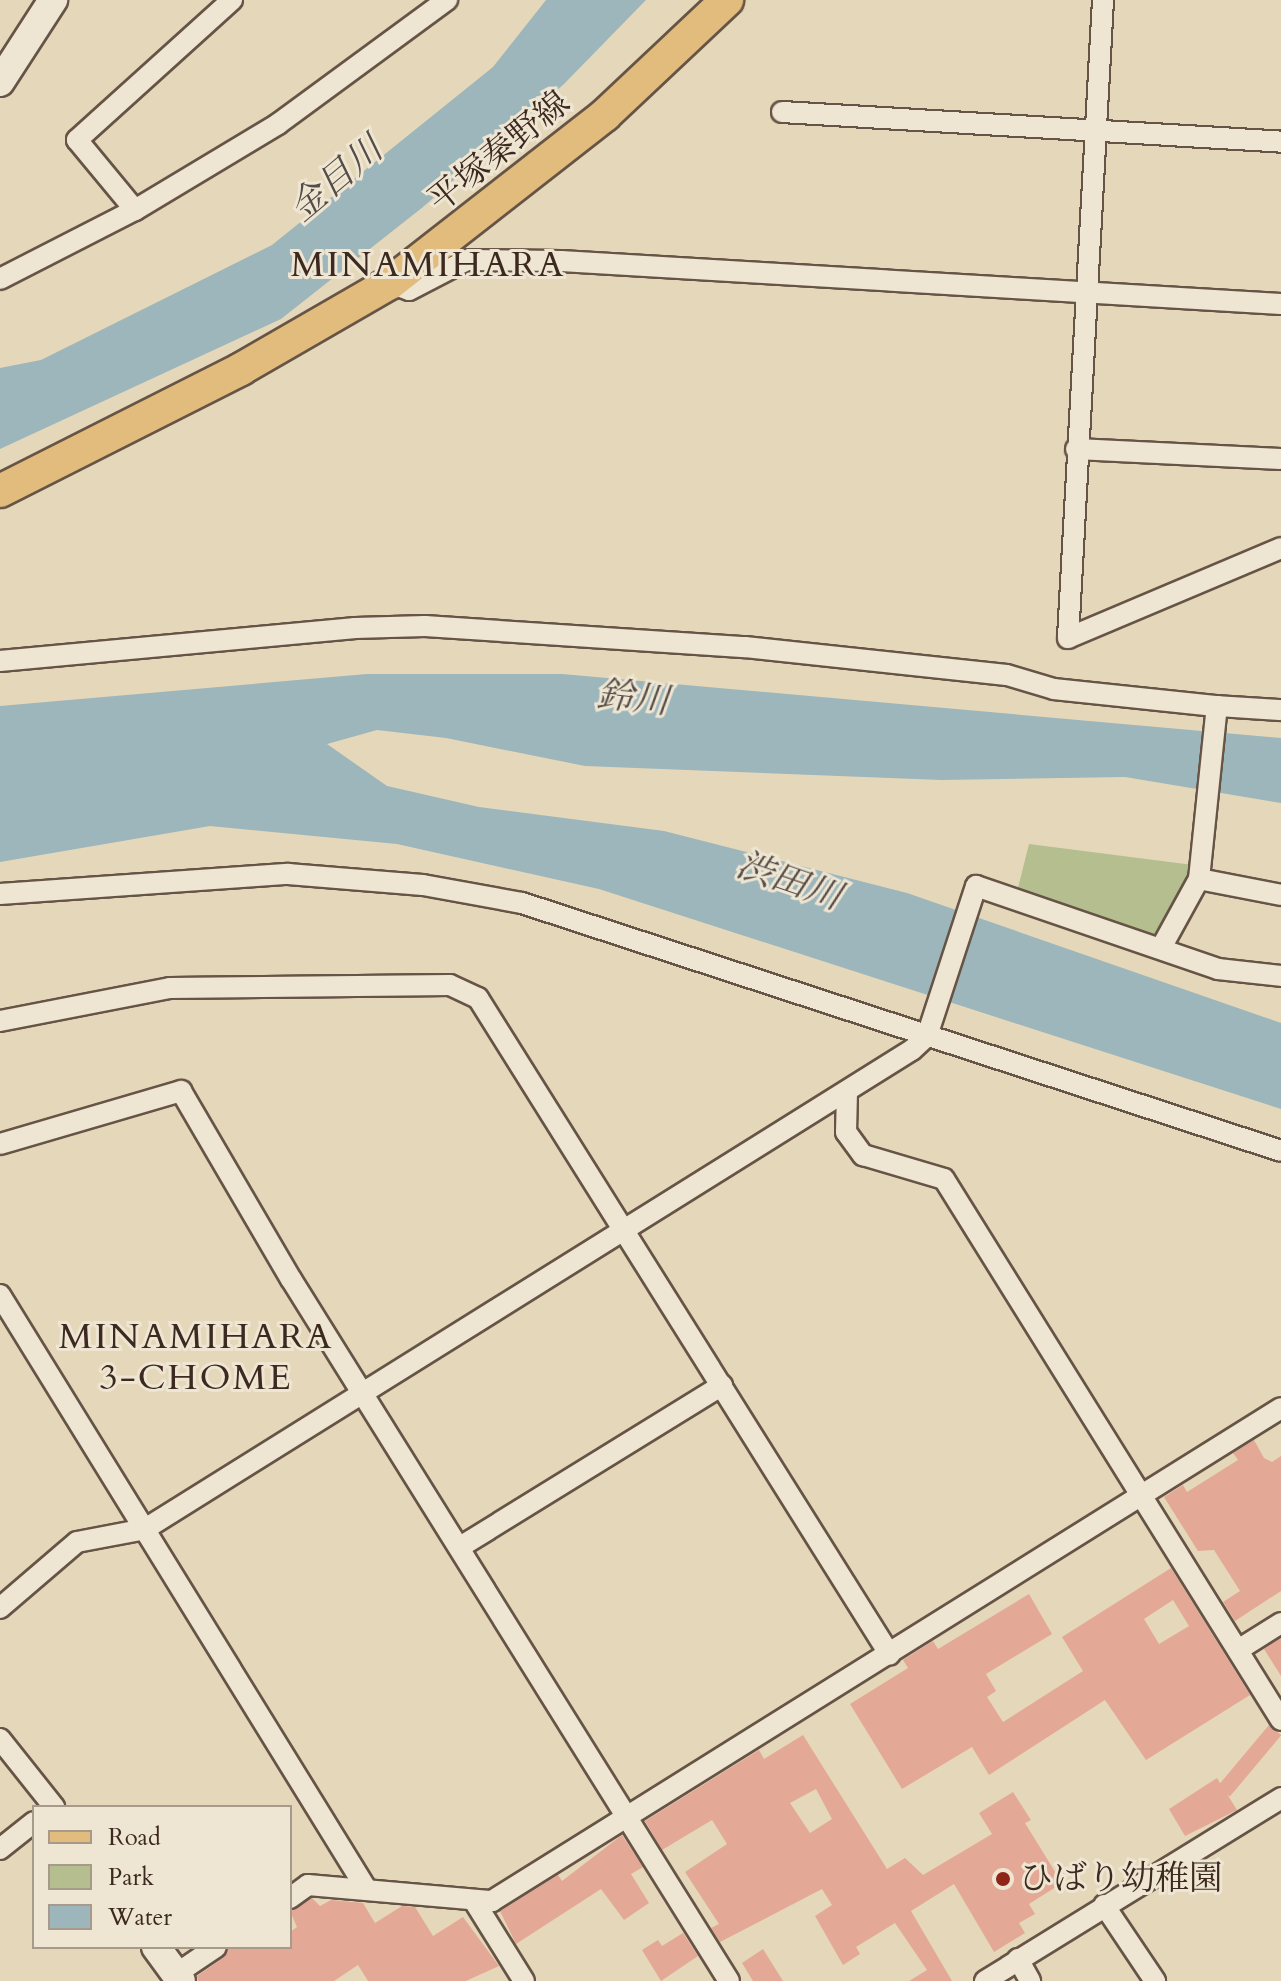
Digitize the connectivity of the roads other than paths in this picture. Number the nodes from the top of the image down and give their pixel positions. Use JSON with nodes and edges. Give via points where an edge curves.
{"nodes":[{"id":1,"x":53,"y":0,"type":"edge"},
{"id":2,"x":232,"y":0,"type":"edge"},
{"id":3,"x":447,"y":0,"type":"edge"},
{"id":4,"x":727,"y":0,"type":"edge"},
{"id":5,"x":1103,"y":0,"type":"edge"},
{"id":6,"x":0,"y":82,"type":"edge"},
{"id":7,"x":782,"y":112,"type":"dead end"},
{"id":8,"x":1095,"y":131,"type":"junction"},
{"id":9,"x":1281,"y":142,"type":"edge"},
{"id":10,"x":135,"y":210,"type":"junction"},
{"id":11,"x":0,"y":279,"type":"edge"},
{"id":12,"x":390,"y":283,"type":"junction"},
{"id":13,"x":1085,"y":295,"type":"junction"},
{"id":14,"x":1281,"y":304,"type":"edge"},
{"id":15,"x":1076,"y":449,"type":"junction"},
{"id":16,"x":1281,"y":459,"type":"edge"},
{"id":17,"x":0,"y":491,"type":"edge"},
{"id":18,"x":1281,"y":548,"type":"edge"},
{"id":19,"x":0,"y":661,"type":"edge"},
{"id":20,"x":1217,"y":706,"type":"junction"},
{"id":21,"x":1281,"y":710,"type":"edge"},
{"id":22,"x":1199,"y":879,"type":"junction"},
{"id":23,"x":0,"y":894,"type":"edge"},
{"id":24,"x":1281,"y":895,"type":"edge"},
{"id":25,"x":1161,"y":948,"type":"junction"},
{"id":26,"x":1281,"y":976,"type":"edge"},
{"id":27,"x":0,"y":1021,"type":"edge"},
{"id":28,"x":927,"y":1036,"type":"junction"},
{"id":29,"x":847,"y":1092,"type":"junction"},
{"id":30,"x":0,"y":1144,"type":"edge"},
{"id":31,"x":1281,"y":1151,"type":"edge"},
{"id":32,"x":624,"y":1228,"type":"junction"},
{"id":33,"x":0,"y":1295,"type":"edge"},
{"id":34,"x":722,"y":1385,"type":"junction"},
{"id":35,"x":365,"y":1394,"type":"junction"},
{"id":36,"x":1281,"y":1408,"type":"edge"},
{"id":37,"x":1142,"y":1496,"type":"junction"},
{"id":38,"x":145,"y":1529,"type":"junction"},
{"id":39,"x":460,"y":1547,"type":"junction"},
{"id":40,"x":0,"y":1608,"type":"edge"},
{"id":41,"x":1281,"y":1623,"type":"edge"},
{"id":42,"x":1238,"y":1650,"type":"junction"},
{"id":43,"x":890,"y":1655,"type":"junction"},
{"id":44,"x":1281,"y":1720,"type":"edge"},
{"id":45,"x":0,"y":1739,"type":"edge"},
{"id":46,"x":1281,"y":1798,"type":"edge"},
{"id":47,"x":52,"y":1805,"type":"edge"},
{"id":48,"x":627,"y":1819,"type":"junction"},
{"id":49,"x":32,"y":1824,"type":"edge"},
{"id":50,"x":0,"y":1849,"type":"edge"},
{"id":51,"x":367,"y":1890,"type":"junction"},
{"id":52,"x":292,"y":1897,"type":"edge"},
{"id":53,"x":474,"y":1901,"type":"junction"},
{"id":54,"x":1104,"y":1905,"type":"junction"},
{"id":55,"x":157,"y":1949,"type":"edge"},
{"id":56,"x":213,"y":1949,"type":"edge"},
{"id":57,"x":1018,"y":1959,"type":"junction"},
{"id":58,"x":178,"y":1977,"type":"edge"},
{"id":59,"x":524,"y":1981,"type":"edge"},
{"id":60,"x":729,"y":1981,"type":"edge"},
{"id":61,"x":985,"y":1981,"type":"edge"},
{"id":62,"x":1030,"y":1981,"type":"edge"},
{"id":63,"x":1155,"y":1981,"type":"edge"}],
"edges":[{"from":1,"to":6,"type":"street"},
{"from":2,"to":10,"type":"street","via":[[77,140]]},
{"from":3,"to":10,"type":"street","via":[[278,124]]},
{"from":4,"to":12,"type":"main road","name":"平塚秦野線","via":[[605,115]]},
{"from":5,"to":8,"type":"street"},
{"from":7,"to":8,"type":"street"},
{"from":8,"to":9,"type":"street"},
{"from":8,"to":13,"type":"street"},
{"from":10,"to":11,"type":"street"},
{"from":12,"to":13,"type":"street","via":[[409,290],[467,260],[561,261]]},
{"from":12,"to":17,"type":"main road","name":"平塚秦野線","via":[[255,362]]},
{"from":13,"to":14,"type":"street"},
{"from":13,"to":15,"type":"street"},
{"from":15,"to":16,"type":"street"},
{"from":15,"to":18,"type":"street","via":[[1068,638]]},
{"from":19,"to":20,"type":"street","via":[[425,626],[745,647],[1007,675],[1054,689]]},
{"from":20,"to":21,"type":"street"},
{"from":20,"to":22,"type":"street"},
{"from":22,"to":24,"type":"street"},
{"from":22,"to":25,"type":"street"},
{"from":23,"to":28,"type":"street","via":[[288,874],[423,885],[522,903]]},
{"from":25,"to":26,"type":"street","via":[[1218,969]]},
{"from":25,"to":28,"type":"street","via":[[976,886]]},
{"from":27,"to":32,"type":"street","via":[[170,988],[450,985],[478,998]]},
{"from":28,"to":29,"type":"street"},
{"from":28,"to":31,"type":"street"},
{"from":29,"to":32,"type":"street"},
{"from":29,"to":37,"type":"street","via":[[846,1132],[863,1155],[944,1179]]},
{"from":30,"to":35,"type":"street","via":[[181,1091]]},
{"from":32,"to":34,"type":"street"},
{"from":32,"to":35,"type":"street"},
{"from":33,"to":38,"type":"street"},
{"from":34,"to":39,"type":"street"},
{"from":34,"to":43,"type":"street"},
{"from":35,"to":38,"type":"street"},
{"from":35,"to":39,"type":"street"},
{"from":36,"to":37,"type":"street"},
{"from":37,"to":42,"type":"street"},
{"from":37,"to":43,"type":"street"},
{"from":38,"to":40,"type":"street","via":[[77,1542]]},
{"from":38,"to":51,"type":"street"},
{"from":39,"to":48,"type":"street"},
{"from":41,"to":42,"type":"street"},
{"from":42,"to":44,"type":"street"},
{"from":43,"to":48,"type":"street"},
{"from":45,"to":47,"type":"street"},
{"from":46,"to":54,"type":"street"},
{"from":48,"to":53,"type":"street","via":[[492,1901]]},
{"from":48,"to":60,"type":"street"},
{"from":49,"to":50,"type":"street"},
{"from":51,"to":52,"type":"street","via":[[308,1885]]},
{"from":51,"to":53,"type":"street"},
{"from":53,"to":59,"type":"street"},
{"from":54,"to":57,"type":"street"},
{"from":54,"to":63,"type":"street"},
{"from":55,"to":58,"type":"street"},
{"from":56,"to":58,"type":"street"},
{"from":57,"to":61,"type":"street"},
{"from":57,"to":62,"type":"street"}]}
